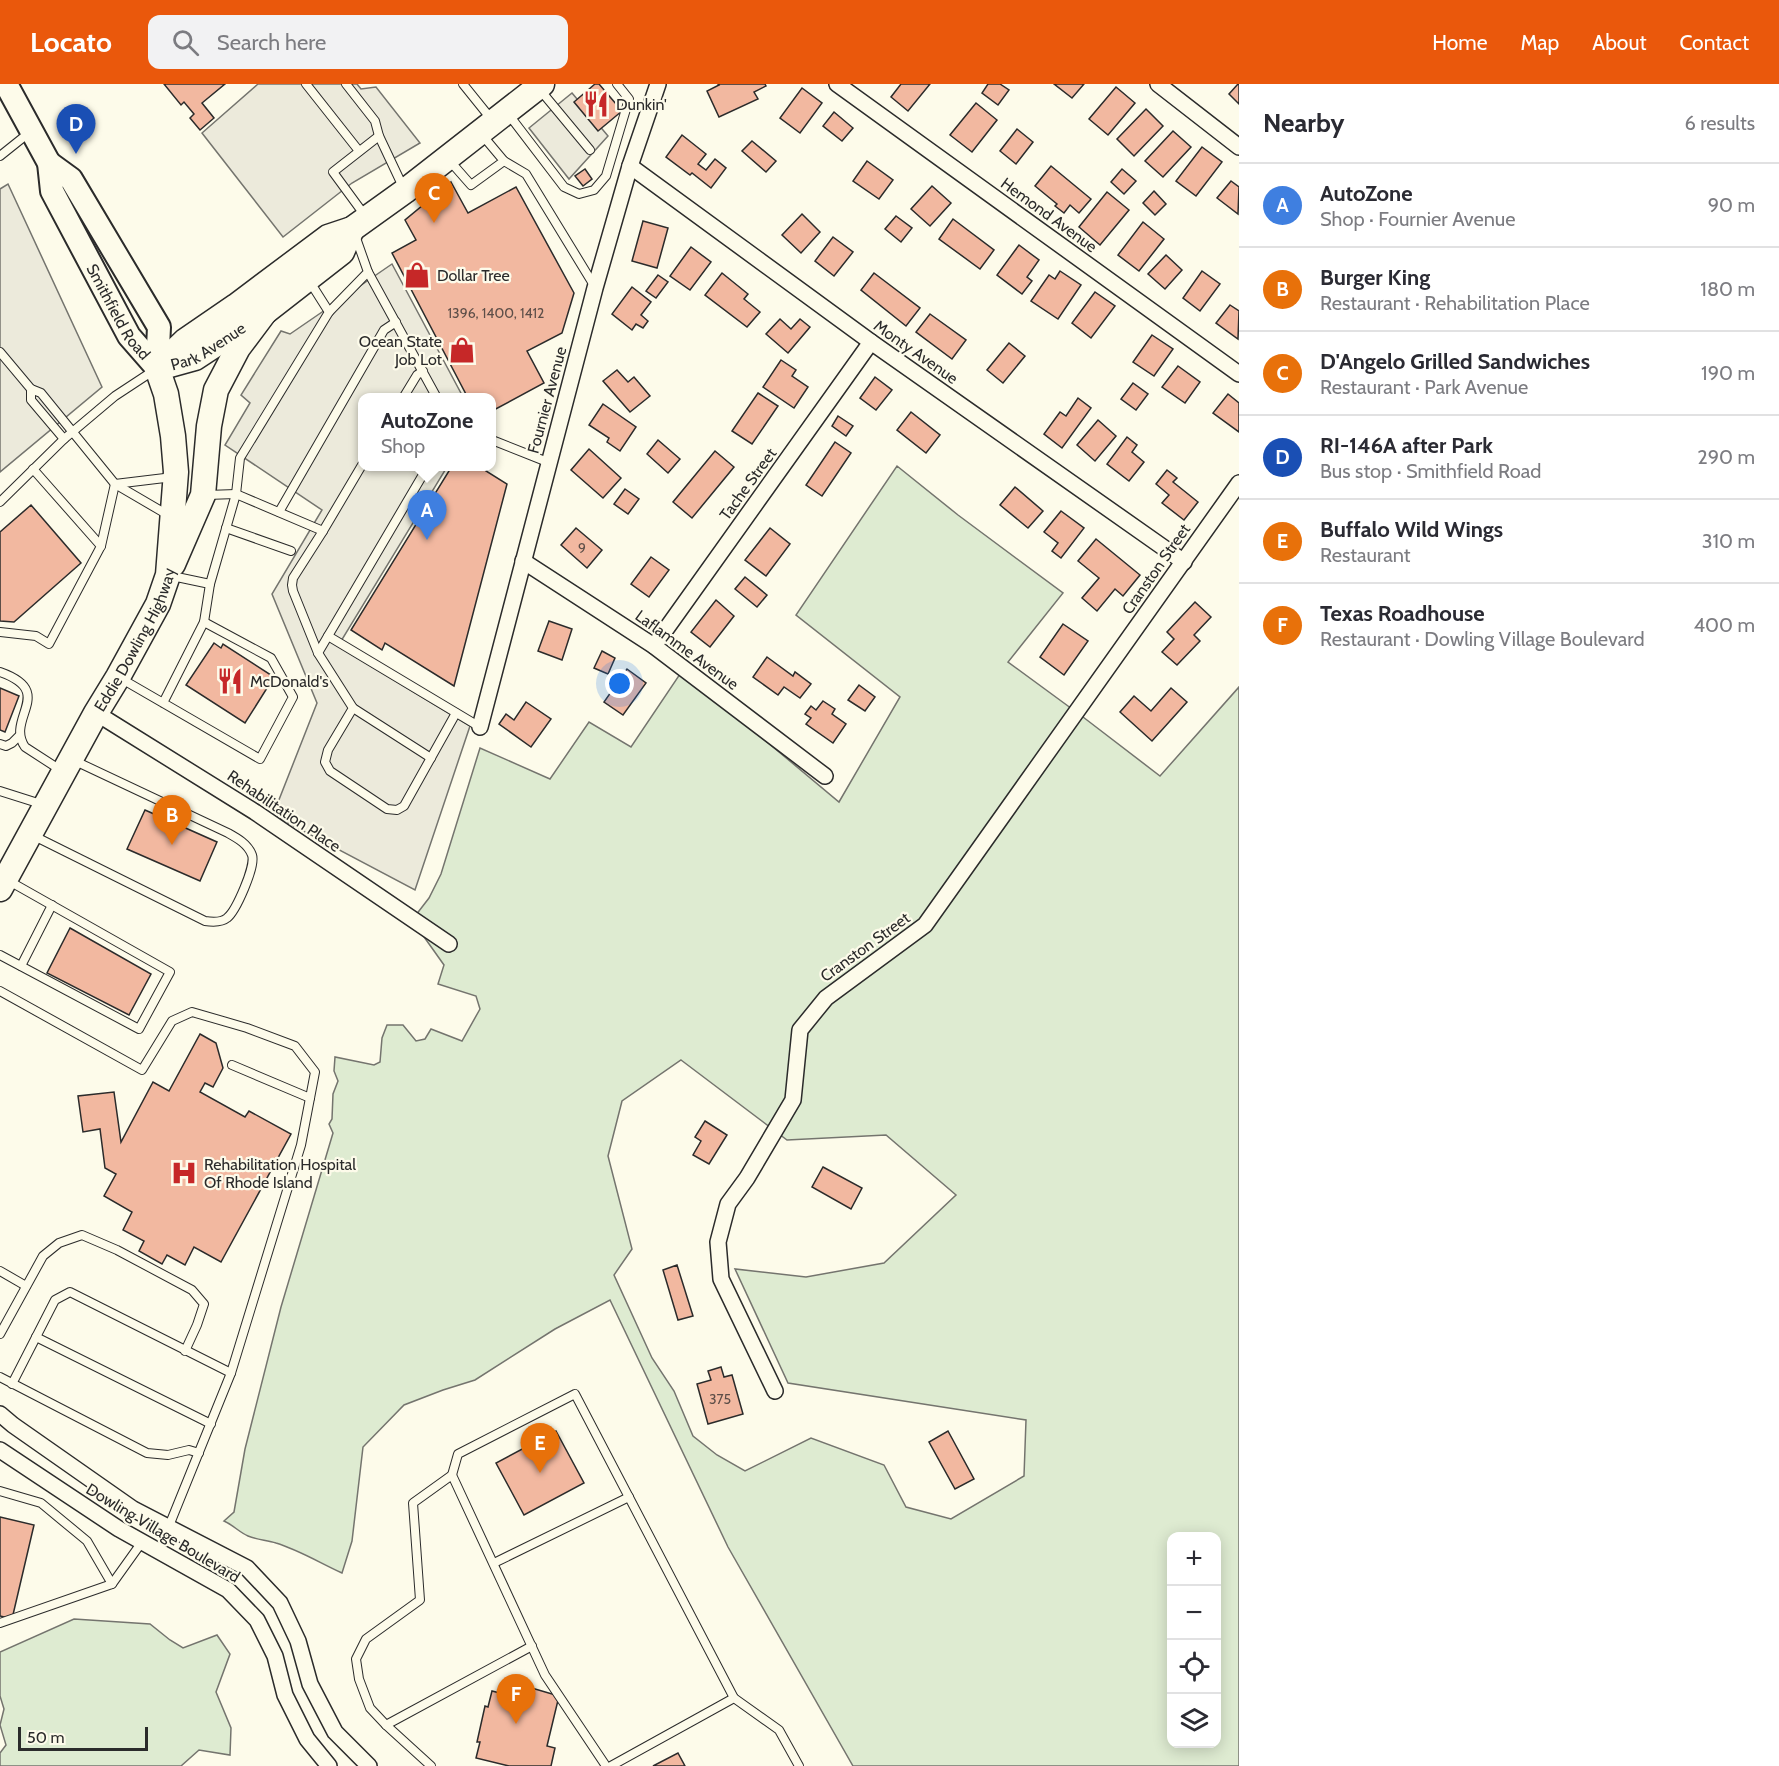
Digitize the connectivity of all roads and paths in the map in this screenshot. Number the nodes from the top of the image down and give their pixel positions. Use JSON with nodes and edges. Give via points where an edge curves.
{"nodes":[{"id":1,"x":306,"y":84,"type":"edge"},
{"id":2,"x":346,"y":84,"type":"edge"},
{"id":3,"x":463,"y":84,"type":"edge"},
{"id":4,"x":617,"y":84,"type":"edge"},
{"id":5,"x":658,"y":84,"type":"edge"},
{"id":6,"x":837,"y":84,"type":"edge"},
{"id":7,"x":1158,"y":84,"type":"edge"},
{"id":8,"x":10,"y":85,"type":"edge"},
{"id":9,"x":540,"y":86,"type":"edge"},
{"id":10,"x":493,"y":122,"type":"junction"},
{"id":11,"x":31,"y":131,"type":"junction"},
{"id":12,"x":379,"y":136,"type":"junction"},
{"id":13,"x":1239,"y":147,"type":"edge"},
{"id":14,"x":590,"y":150,"type":"dead end"},
{"id":15,"x":359,"y":151,"type":"junction"},
{"id":16,"x":0,"y":156,"type":"edge"},
{"id":17,"x":447,"y":158,"type":"junction"},
{"id":18,"x":504,"y":161,"type":"junction"},
{"id":19,"x":49,"y":163,"type":"junction"},
{"id":20,"x":630,"y":166,"type":"junction"},
{"id":21,"x":405,"y":190,"type":"junction"},
{"id":22,"x":359,"y":224,"type":"junction"},
{"id":23,"x":368,"y":272,"type":"junction"},
{"id":24,"x":308,"y":279,"type":"junction"},
{"id":25,"x":595,"y":288,"type":"junction"},
{"id":26,"x":265,"y":312,"type":"junction"},
{"id":27,"x":329,"y":312,"type":"junction"},
{"id":28,"x":396,"y":322,"type":"junction"},
{"id":29,"x":871,"y":342,"type":"junction"},
{"id":30,"x":0,"y":351,"type":"edge"},
{"id":31,"x":157,"y":368,"type":"junction"},
{"id":32,"x":423,"y":371,"type":"junction"},
{"id":33,"x":1239,"y":374,"type":"edge"},
{"id":34,"x":30,"y":390,"type":"junction"},
{"id":35,"x":406,"y":393,"type":"edge"},
{"id":36,"x":434,"y":393,"type":"edge"},
{"id":37,"x":73,"y":431,"type":"junction"},
{"id":38,"x":64,"y":439,"type":"junction"},
{"id":39,"x":496,"y":442,"type":"edge"},
{"id":40,"x":550,"y":463,"type":"junction"},
{"id":41,"x":33,"y":469,"type":"junction"},
{"id":42,"x":359,"y":471,"type":"edge"},
{"id":43,"x":425,"y":471,"type":"edge"},
{"id":44,"x":175,"y":477,"type":"junction"},
{"id":45,"x":1239,"y":483,"type":"edge"},
{"id":46,"x":115,"y":484,"type":"junction"},
{"id":47,"x":236,"y":494,"type":"junction"},
{"id":48,"x":203,"y":495,"type":"junction"},
{"id":49,"x":0,"y":502,"type":"edge"},
{"id":50,"x":279,"y":512,"type":"junction"},
{"id":51,"x":171,"y":518,"type":"junction"},
{"id":52,"x":226,"y":528,"type":"junction"},
{"id":53,"x":323,"y":531,"type":"junction"},
{"id":54,"x":101,"y":546,"type":"junction"},
{"id":55,"x":291,"y":551,"type":"dead end"},
{"id":56,"x":523,"y":561,"type":"junction"},
{"id":57,"x":1184,"y":562,"type":"junction"},
{"id":58,"x":168,"y":574,"type":"junction"},
{"id":59,"x":210,"y":584,"type":"junction"},
{"id":60,"x":204,"y":622,"type":"junction"},
{"id":61,"x":0,"y":632,"type":"edge"},
{"id":62,"x":328,"y":636,"type":"junction"},
{"id":63,"x":654,"y":646,"type":"junction"},
{"id":64,"x":318,"y":653,"type":"junction"},
{"id":65,"x":0,"y":672,"type":"edge"},
{"id":66,"x":118,"y":677,"type":"junction"},
{"id":67,"x":163,"y":703,"type":"junction"},
{"id":68,"x":353,"y":708,"type":"junction"},
{"id":69,"x":96,"y":713,"type":"junction"},
{"id":70,"x":456,"y":713,"type":"junction"},
{"id":71,"x":480,"y":727,"type":"joint"},
{"id":72,"x":20,"y":736,"type":"junction"},
{"id":73,"x":0,"y":744,"type":"edge"},
{"id":74,"x":431,"y":758,"type":"junction"},
{"id":75,"x":67,"y":765,"type":"junction"},
{"id":76,"x":825,"y":776,"type":"dead end"},
{"id":77,"x":0,"y":791,"type":"edge"},
{"id":78,"x":46,"y":805,"type":"junction"},
{"id":79,"x":30,"y":834,"type":"junction"},
{"id":80,"x":3,"y":884,"type":"edge"},
{"id":81,"x":52,"y":905,"type":"junction"},
{"id":82,"x":449,"y":944,"type":"dead end"},
{"id":83,"x":0,"y":955,"type":"edge"},
{"id":84,"x":21,"y":966,"type":"junction"},
{"id":85,"x":0,"y":991,"type":"edge"},
{"id":86,"x":232,"y":1065,"type":"dead end"},
{"id":87,"x":310,"y":1098,"type":"junction"},
{"id":88,"x":0,"y":1272,"type":"edge"},
{"id":89,"x":27,"y":1286,"type":"junction"},
{"id":90,"x":0,"y":1334,"type":"edge"},
{"id":91,"x":36,"y":1337,"type":"junction"},
{"id":92,"x":185,"y":1351,"type":"junction"},
{"id":93,"x":231,"y":1373,"type":"junction"},
{"id":94,"x":0,"y":1377,"type":"edge"},
{"id":95,"x":12,"y":1384,"type":"junction"},
{"id":96,"x":776,"y":1391,"type":"dead end"},
{"id":97,"x":0,"y":1414,"type":"edge"},
{"id":98,"x":211,"y":1424,"type":"junction"},
{"id":99,"x":0,"y":1450,"type":"edge"},
{"id":100,"x":199,"y":1453,"type":"junction"},
{"id":101,"x":452,"y":1475,"type":"junction"},
{"id":102,"x":0,"y":1491,"type":"edge"},
{"id":103,"x":629,"y":1497,"type":"junction"},
{"id":104,"x":169,"y":1526,"type":"junction"},
{"id":105,"x":142,"y":1542,"type":"junction"},
{"id":106,"x":494,"y":1563,"type":"junction"},
{"id":107,"x":112,"y":1584,"type":"junction"},
{"id":108,"x":1,"y":1622,"type":"edge"},
{"id":109,"x":532,"y":1646,"type":"junction"},
{"id":110,"x":734,"y":1698,"type":"junction"},
{"id":111,"x":386,"y":1725,"type":"junction"},
{"id":112,"x":329,"y":1766,"type":"edge"},
{"id":113,"x":369,"y":1766,"type":"edge"},
{"id":114,"x":431,"y":1766,"type":"edge"},
{"id":115,"x":606,"y":1766,"type":"edge"},
{"id":116,"x":611,"y":1766,"type":"edge"},
{"id":117,"x":799,"y":1766,"type":"edge"}],
"edges":[{"from":1,"to":15,"type":"lane"},
{"from":2,"to":12,"type":"lane","via":[[375,121]]},
{"from":3,"to":10,"type":"lane"},
{"from":4,"to":10,"type":"lane","via":[[629,99],[606,176],[594,190],[579,194],[564,187]]},
{"from":5,"to":20,"type":"street","name":"Fournier Avenue"},
{"from":6,"to":33,"type":"street","name":"Hemond Avenue"},
{"from":7,"to":13,"type":"street"},
{"from":8,"to":11,"type":"main road","name":"Smithfield Road"},
{"from":9,"to":10,"type":"main road","name":"Park Avenue"},
{"from":9,"to":14,"type":"lane"},
{"from":10,"to":17,"type":"main road","name":"Park Avenue"},
{"from":10,"to":18,"type":"lane"},
{"from":11,"to":16,"type":"lane"},
{"from":11,"to":19,"type":"main road","name":"Smithfield Road"},
{"from":12,"to":15,"type":"lane"},
{"from":12,"to":21,"type":"lane"},
{"from":15,"to":22,"type":"lane","via":[[333,172]]},
{"from":17,"to":18,"type":"lane","via":[[471,185]]},
{"from":17,"to":21,"type":"main road","name":"Park Avenue"},
{"from":18,"to":25,"type":"lane","via":[[526,174]]},
{"from":19,"to":31,"type":"main road","name":"Smithfield Road","via":[[57,201],[129,336]]},
{"from":19,"to":31,"type":"main road","name":"Smithfield Road","via":[[71,179],[159,327]]},
{"from":20,"to":25,"type":"street","name":"Fournier Avenue"},
{"from":20,"to":29,"type":"street","name":"Monty Avenue"},
{"from":21,"to":22,"type":"main road","name":"Park Avenue"},
{"from":22,"to":23,"type":"lane"},
{"from":22,"to":24,"type":"main road","name":"Park Avenue","via":[[342,252]]},
{"from":22,"to":31,"type":"main road","name":"Park Avenue","via":[[328,237],[185,341]]},
{"from":23,"to":27,"type":"lane"},
{"from":23,"to":28,"type":"lane"},
{"from":24,"to":26,"type":"main road","name":"Park Avenue"},
{"from":24,"to":27,"type":"lane"},
{"from":25,"to":40,"type":"street","name":"Fournier Avenue"},
{"from":26,"to":31,"type":"main road","name":"Park Avenue","via":[[195,358]]},
{"from":26,"to":48,"type":"main road","via":[[238,348],[216,390]]},
{"from":27,"to":47,"type":"lane","via":[[240,458]]},
{"from":28,"to":32,"type":"lane"},
{"from":28,"to":50,"type":"lane","via":[[384,330]]},
{"from":29,"to":57,"type":"street","name":"Monty Avenue"},
{"from":29,"to":63,"type":"street","name":"Tache Street"},
{"from":30,"to":34,"type":"lane"},
{"from":31,"to":37,"type":"lane"},
{"from":31,"to":44,"type":"main road","name":"Eddie Dowling Highway","via":[[168,405]]},
{"from":32,"to":35,"type":"lane"},
{"from":32,"to":36,"type":"lane"},
{"from":34,"to":37,"type":"lane","via":[[41,393]]},
{"from":34,"to":38,"type":"lane","via":[[31,400]]},
{"from":37,"to":38,"type":"lane"},
{"from":37,"to":46,"type":"lane"},
{"from":38,"to":41,"type":"lane"},
{"from":39,"to":40,"type":"lane"},
{"from":40,"to":56,"type":"street","name":"Fournier Avenue"},
{"from":41,"to":49,"type":"lane"},
{"from":41,"to":54,"type":"lane"},
{"from":42,"to":53,"type":"lane"},
{"from":43,"to":62,"type":"lane"},
{"from":44,"to":46,"type":"lane"},
{"from":44,"to":51,"type":"main road","name":"Eddie Dowling Highway"},
{"from":45,"to":57,"type":"street","name":"Cranston Street"},
{"from":46,"to":51,"type":"lane"},
{"from":46,"to":54,"type":"lane"},
{"from":47,"to":48,"type":"lane"},
{"from":47,"to":50,"type":"lane"},
{"from":47,"to":52,"type":"lane"},
{"from":48,"to":58,"type":"main road"},
{"from":50,"to":53,"type":"lane"},
{"from":51,"to":58,"type":"main road","name":"Eddie Dowling Highway"},
{"from":52,"to":55,"type":"lane"},
{"from":52,"to":59,"type":"lane"},
{"from":53,"to":64,"type":"lane","via":[[292,585]]},
{"from":54,"to":61,"type":"lane","via":[[49,644],[36,636]]},
{"from":56,"to":63,"type":"street","name":"Laflamme Avenue"},
{"from":56,"to":71,"type":"street","name":"Fournier Avenue"},
{"from":57,"to":96,"type":"street","name":"Cranston Street","via":[[925,926],[826,998],[801,1030],[793,1100],[728,1204],[718,1242],[721,1279]]},
{"from":58,"to":59,"type":"lane"},
{"from":58,"to":66,"type":"main road","name":"Eddie Dowling Highway","via":[[158,604]]},
{"from":59,"to":60,"type":"lane"},
{"from":60,"to":67,"type":"lane"},
{"from":60,"to":67,"type":"lane","via":[[271,658],[293,697],[260,759]]},
{"from":62,"to":64,"type":"lane"},
{"from":62,"to":70,"type":"lane"},
{"from":63,"to":76,"type":"street","name":"Laflamme Avenue"},
{"from":64,"to":68,"type":"lane"},
{"from":65,"to":72,"type":"lane","via":[[19,682],[28,694]]},
{"from":66,"to":67,"type":"lane"},
{"from":66,"to":69,"type":"main road","name":"Eddie Dowling Highway"},
{"from":68,"to":74,"type":"lane"},
{"from":68,"to":74,"type":"lane","via":[[325,762],[330,771],[387,809],[404,806]]},
{"from":69,"to":75,"type":"main road","name":"Eddie Dowling Highway"},
{"from":69,"to":82,"type":"street","name":"Rehabilitation Place","via":[[255,812]]},
{"from":70,"to":71,"type":"lane"},
{"from":70,"to":74,"type":"lane"},
{"from":72,"to":73,"type":"lane","via":[[6,746]]},
{"from":72,"to":75,"type":"lane","via":[[25,747]]},
{"from":75,"to":78,"type":"main road","name":"Eddie Dowling Highway"},
{"from":75,"to":79,"type":"lane","via":[[138,790],[247,846],[252,867],[234,911],[226,919],[205,921]]},
{"from":77,"to":78,"type":"lane"},
{"from":78,"to":79,"type":"main road","name":"Eddie Dowling Highway"},
{"from":79,"to":80,"type":"main road","name":"Eddie Dowling Highway"},
{"from":80,"to":81,"type":"lane"},
{"from":81,"to":84,"type":"lane"},
{"from":81,"to":84,"type":"lane","via":[[170,972],[139,1029]]},
{"from":83,"to":84,"type":"lane"},
{"from":85,"to":87,"type":"lane","via":[[142,1070],[172,1021],[192,1012],[247,1028],[295,1046],[315,1071]]},
{"from":86,"to":87,"type":"lane"},
{"from":87,"to":93,"type":"lane","via":[[301,1144]]},
{"from":88,"to":89,"type":"lane"},
{"from":89,"to":90,"type":"lane"},
{"from":89,"to":92,"type":"lane","via":[[43,1256],[58,1243],[82,1235],[192,1290],[204,1304]]},
{"from":91,"to":92,"type":"lane","via":[[55,1300],[70,1292]]},
{"from":91,"to":95,"type":"lane"},
{"from":91,"to":98,"type":"lane"},
{"from":92,"to":93,"type":"lane"},
{"from":93,"to":98,"type":"lane"},
{"from":94,"to":95,"type":"lane"},
{"from":95,"to":100,"type":"lane","via":[[147,1453]]},
{"from":97,"to":104,"type":"street","name":"Dowling Village Boulevard","via":[[133,1509]]},
{"from":98,"to":100,"type":"lane"},
{"from":99,"to":105,"type":"street","name":"Dowling Village Boulevard"},
{"from":100,"to":104,"type":"lane"},
{"from":101,"to":103,"type":"lane","via":[[458,1454],[575,1394]]},
{"from":101,"to":106,"type":"lane"},
{"from":101,"to":111,"type":"lane","via":[[412,1503],[420,1600],[366,1639],[356,1659],[370,1708]]},
{"from":102,"to":107,"type":"lane","via":[[41,1503],[87,1541]]},
{"from":103,"to":106,"type":"lane"},
{"from":103,"to":110,"type":"lane"},
{"from":104,"to":113,"type":"street","name":"Dowling Village Boulevard","via":[[247,1568],[280,1603],[298,1641],[310,1684],[334,1732]]},
{"from":105,"to":107,"type":"lane"},
{"from":105,"to":112,"type":"street","name":"Dowling Village Boulevard","via":[[228,1590],[257,1620],[275,1656],[285,1695],[307,1739]]},
{"from":106,"to":109,"type":"lane"},
{"from":107,"to":108,"type":"lane"},
{"from":109,"to":111,"type":"lane"},
{"from":109,"to":115,"type":"lane","via":[[545,1675]]},
{"from":110,"to":116,"type":"lane"},
{"from":110,"to":117,"type":"lane","via":[[779,1730]]},
{"from":111,"to":114,"type":"lane"}]}
